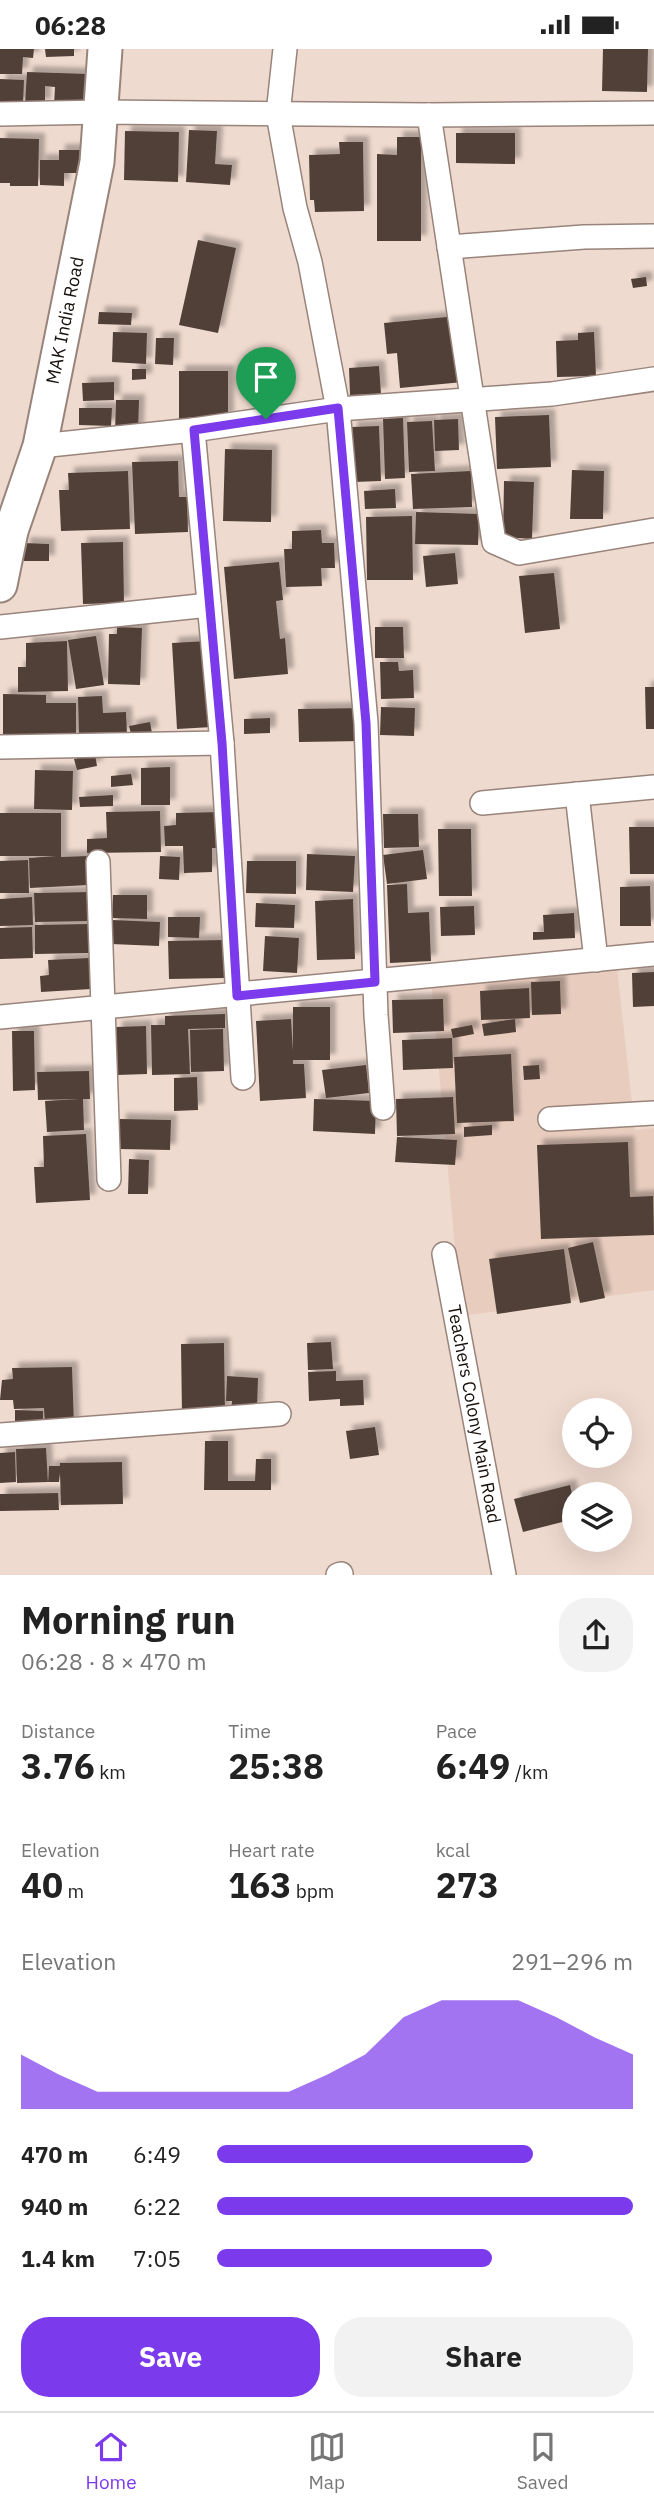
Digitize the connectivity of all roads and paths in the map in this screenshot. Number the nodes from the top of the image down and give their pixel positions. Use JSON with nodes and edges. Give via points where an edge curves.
{"nodes":[{"id":1,"x":105,"y":49,"type":"edge"},
{"id":2,"x":285,"y":49,"type":"edge"},
{"id":3,"x":100,"y":112,"type":"junction"},
{"id":4,"x":654,"y":113,"type":"edge"},
{"id":5,"x":0,"y":114,"type":"edge"},
{"id":6,"x":278,"y":114,"type":"junction"},
{"id":7,"x":429,"y":115,"type":"junction"},
{"id":8,"x":654,"y":236,"type":"edge"},
{"id":9,"x":449,"y":247,"type":"junction"},
{"id":10,"x":654,"y":379,"type":"edge"},
{"id":11,"x":473,"y":398,"type":"junction"},
{"id":12,"x":338,"y":408,"type":"junction"},
{"id":13,"x":194,"y":430,"type":"junction"},
{"id":14,"x":40,"y":446,"type":"junction"},
{"id":15,"x":654,"y":530,"type":"edge"},
{"id":16,"x":0,"y":585,"type":"edge"},
{"id":17,"x":209,"y":605,"type":"junction"},
{"id":18,"x":0,"y":627,"type":"edge"},
{"id":19,"x":222,"y":743,"type":"junction"},
{"id":20,"x":0,"y":747,"type":"edge"},
{"id":21,"x":654,"y":787,"type":"edge"},
{"id":22,"x":577,"y":795,"type":"junction"},
{"id":23,"x":482,"y":803,"type":"dead end"},
{"id":24,"x":98,"y":862,"type":"dead end"},
{"id":25,"x":654,"y":954,"type":"edge"},
{"id":26,"x":596,"y":960,"type":"junction"},
{"id":27,"x":375,"y":982,"type":"junction"},
{"id":28,"x":237,"y":996,"type":"junction"},
{"id":29,"x":103,"y":1008,"type":"junction"},
{"id":30,"x":0,"y":1017,"type":"edge"},
{"id":31,"x":243,"y":1078,"type":"dead end"},
{"id":32,"x":383,"y":1108,"type":"dead end"},
{"id":33,"x":654,"y":1113,"type":"edge"},
{"id":34,"x":550,"y":1119,"type":"dead end"},
{"id":35,"x":108,"y":1179,"type":"dead end"},
{"id":36,"x":444,"y":1254,"type":"dead end"},
{"id":37,"x":279,"y":1413,"type":"dead end"},
{"id":38,"x":0,"y":1435,"type":"edge"},
{"id":39,"x":505,"y":1574,"type":"edge"}],
"edges":[{"from":1,"to":3,"type":"street","name":"MAK India Road"},
{"from":2,"to":6,"type":"street"},
{"from":3,"to":5,"type":"street"},
{"from":3,"to":6,"type":"street"},
{"from":3,"to":14,"type":"street","name":"MAK India Road","via":[[97,162]]},
{"from":4,"to":7,"type":"street"},
{"from":6,"to":7,"type":"street"},
{"from":6,"to":12,"type":"street"},
{"from":7,"to":9,"type":"street"},
{"from":8,"to":9,"type":"street"},
{"from":9,"to":11,"type":"street"},
{"from":10,"to":11,"type":"street","via":[[552,394]]},
{"from":11,"to":12,"type":"street"},
{"from":11,"to":15,"type":"street","via":[[494,542],[519,553]]},
{"from":12,"to":13,"type":"street"},
{"from":12,"to":27,"type":"street","via":[[366,723]]},
{"from":13,"to":14,"type":"street"},
{"from":13,"to":17,"type":"street"},
{"from":14,"to":16,"type":"street","name":"MAK India Road","via":[[11,531]]},
{"from":17,"to":18,"type":"street"},
{"from":17,"to":19,"type":"street"},
{"from":19,"to":20,"type":"street"},
{"from":19,"to":28,"type":"street"},
{"from":21,"to":22,"type":"street"},
{"from":22,"to":23,"type":"street"},
{"from":22,"to":26,"type":"street"},
{"from":24,"to":29,"type":"street"},
{"from":25,"to":26,"type":"street"},
{"from":26,"to":27,"type":"street"},
{"from":27,"to":28,"type":"street"},
{"from":27,"to":32,"type":"street"},
{"from":28,"to":29,"type":"street"},
{"from":28,"to":31,"type":"street"},
{"from":29,"to":30,"type":"street"},
{"from":29,"to":35,"type":"street"},
{"from":33,"to":34,"type":"street"},
{"from":36,"to":39,"type":"street","name":"Teachers Colony Main Road"},
{"from":37,"to":38,"type":"street"}]}
